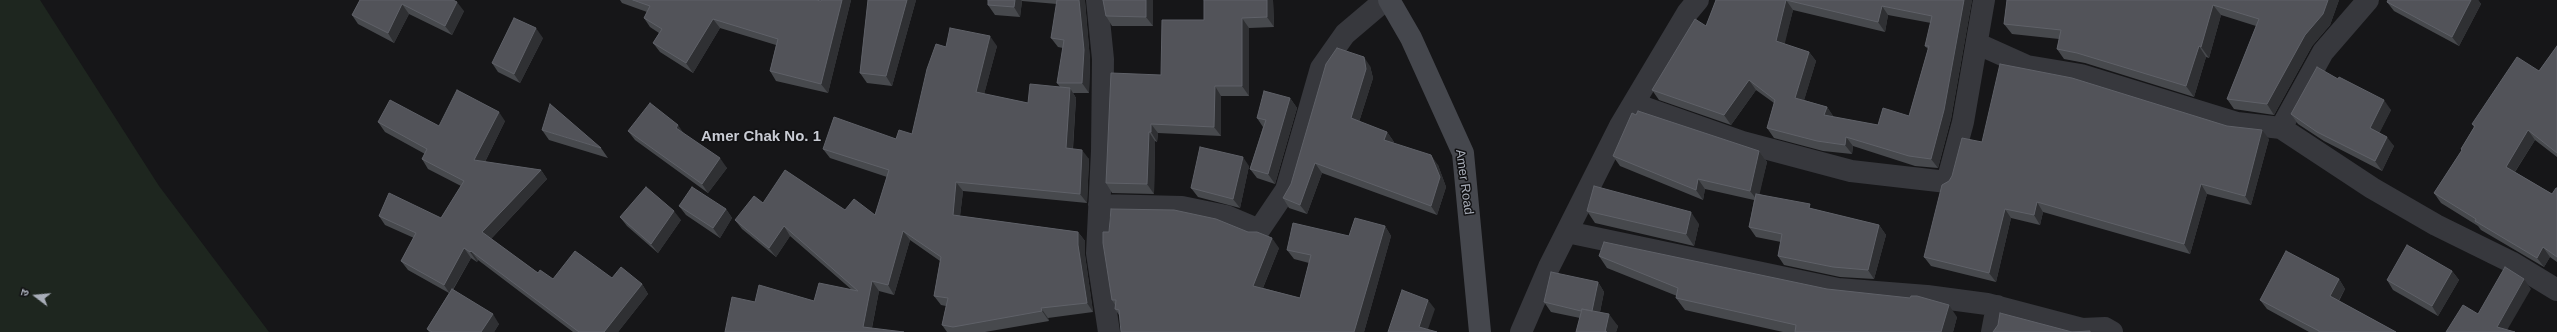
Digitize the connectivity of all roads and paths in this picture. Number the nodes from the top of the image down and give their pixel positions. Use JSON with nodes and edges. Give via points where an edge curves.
{"nodes":[{"id":1,"x":1097,"y":0,"type":"edge"},
{"id":2,"x":1385,"y":0,"type":"edge"},
{"id":3,"x":1389,"y":0,"type":"edge"},
{"id":4,"x":1698,"y":0,"type":"edge"},
{"id":5,"x":1984,"y":0,"type":"edge"},
{"id":6,"x":2368,"y":0,"type":"edge"},
{"id":7,"x":1978,"y":44,"type":"junction"},
{"id":8,"x":1634,"y":104,"type":"junction"},
{"id":9,"x":2280,"y":128,"type":"junction"},
{"id":10,"x":1099,"y":205,"type":"junction"},
{"id":11,"x":1567,"y":232,"type":"junction"},
{"id":12,"x":2557,"y":290,"type":"edge"},
{"id":13,"x":1997,"y":306,"type":"junction"},
{"id":14,"x":1109,"y":332,"type":"edge"},
{"id":15,"x":1480,"y":332,"type":"edge"},
{"id":16,"x":1521,"y":332,"type":"edge"},
{"id":17,"x":1992,"y":332,"type":"edge"},
{"id":18,"x":2112,"y":332,"type":"edge"}],
"edges":[{"from":1,"to":10,"type":"street","via":[[1103,59]]},
{"from":2,"to":10,"type":"street","via":[[1345,34],[1321,68],[1286,190],[1259,230],[1226,216],[1182,207]]},
{"from":3,"to":15,"type":"main road","name":"Amer Road","via":[[1411,38],[1462,152]]},
{"from":4,"to":8,"type":"street","via":[[1688,12]]},
{"from":5,"to":7,"type":"street"},
{"from":6,"to":9,"type":"street","via":[[2323,52]]},
{"from":7,"to":8,"type":"street","via":[[1963,122],[1947,182],[1852,171],[1742,142]]},
{"from":7,"to":9,"type":"street","via":[[2027,66],[2081,75],[2237,123]]},
{"from":8,"to":11,"type":"street","via":[[1620,126]]},
{"from":9,"to":12,"type":"street","via":[[2397,203],[2511,262]]},
{"from":10,"to":14,"type":"street","via":[[1097,253]]},
{"from":11,"to":13,"type":"street","via":[[1838,289],[1927,296]]},
{"from":11,"to":16,"type":"street"},
{"from":13,"to":17,"type":"street"},
{"from":13,"to":18,"type":"street","via":[[2082,329],[2105,328]]}]}
